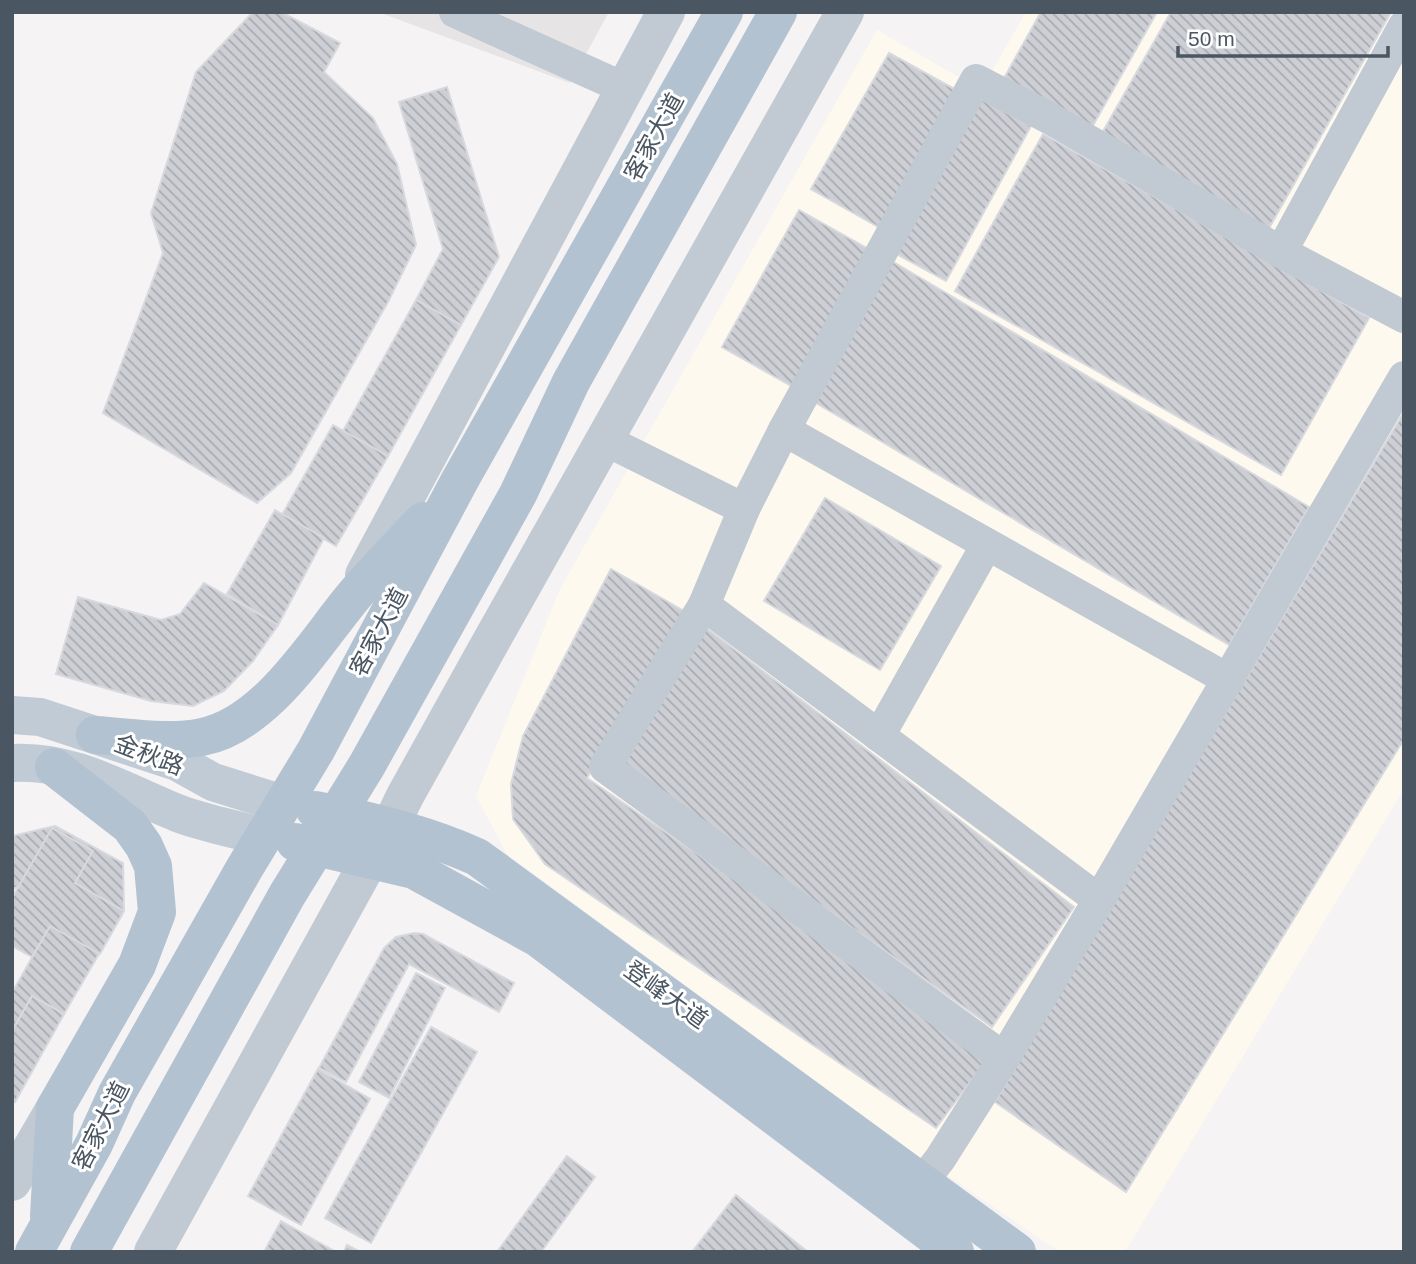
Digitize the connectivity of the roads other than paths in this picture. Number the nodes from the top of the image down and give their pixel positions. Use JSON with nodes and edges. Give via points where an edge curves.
{"nodes":[{"id":1,"x":455,"y":12,"type":"edge"},
{"id":2,"x":666,"y":12,"type":"edge"},
{"id":3,"x":724,"y":12,"type":"edge"},
{"id":4,"x":778,"y":12,"type":"edge"},
{"id":5,"x":845,"y":12,"type":"edge"},
{"id":6,"x":1404,"y":26,"type":"edge"},
{"id":7,"x":624,"y":88,"type":"junction"},
{"id":8,"x":1281,"y":252,"type":"junction"},
{"id":9,"x":1404,"y":317,"type":"edge"},
{"id":10,"x":1404,"y":377,"type":"edge"},
{"id":11,"x":784,"y":430,"type":"junction"},
{"id":12,"x":605,"y":440,"type":"junction"},
{"id":13,"x":460,"y":480,"type":"junction"},
{"id":14,"x":744,"y":509,"type":"junction"},
{"id":15,"x":986,"y":545,"type":"junction"},
{"id":16,"x":349,"y":601,"type":"junction"},
{"id":17,"x":704,"y":605,"type":"junction"},
{"id":18,"x":1229,"y":680,"type":"junction"},
{"id":19,"x":12,"y":715,"type":"edge"},
{"id":20,"x":95,"y":735,"type":"junction"},
{"id":21,"x":879,"y":736,"type":"junction"},
{"id":22,"x":12,"y":763,"type":"edge"},
{"id":23,"x":54,"y":766,"type":"junction"},
{"id":24,"x":283,"y":804,"type":"junction"},
{"id":25,"x":390,"y":827,"type":"junction"},
{"id":26,"x":327,"y":830,"type":"junction"},
{"id":27,"x":263,"y":836,"type":"junction"},
{"id":28,"x":370,"y":859,"type":"junction"},
{"id":29,"x":1099,"y":900,"type":"junction"},
{"id":30,"x":1004,"y":1058,"type":"junction"},
{"id":31,"x":55,"y":1108,"type":"junction"},
{"id":32,"x":17,"y":1162,"type":"edge"},
{"id":33,"x":922,"y":1182,"type":"junction"},
{"id":34,"x":41,"y":1238,"type":"edge"},
{"id":35,"x":89,"y":1252,"type":"edge"},
{"id":36,"x":153,"y":1252,"type":"edge"},
{"id":37,"x":955,"y":1252,"type":"edge"},
{"id":38,"x":1017,"y":1252,"type":"edge"}],
"edges":[{"from":1,"to":7,"type":"street"},
{"from":2,"to":7,"type":"street"},
{"from":3,"to":13,"type":"main road","name":"客家大道"},
{"from":4,"to":26,"type":"main road","name":"客家大道","via":[[570,382],[518,494]]},
{"from":5,"to":12,"type":"street"},
{"from":6,"to":8,"type":"street"},
{"from":7,"to":16,"type":"street"},
{"from":8,"to":9,"type":"street"},
{"from":8,"to":11,"type":"street","via":[[976,79]]},
{"from":10,"to":18,"type":"street"},
{"from":11,"to":14,"type":"street"},
{"from":11,"to":15,"type":"street"},
{"from":12,"to":14,"type":"street"},
{"from":12,"to":25,"type":"street"},
{"from":13,"to":16,"type":"main road"},
{"from":13,"to":24,"type":"main road","name":"客家大道"},
{"from":14,"to":17,"type":"street"},
{"from":15,"to":18,"type":"street"},
{"from":15,"to":21,"type":"street"},
{"from":16,"to":20,"type":"main road","via":[[291,676],[230,726],[203,737],[174,739]]},
{"from":17,"to":21,"type":"street"},
{"from":17,"to":30,"type":"street","via":[[605,767]]},
{"from":18,"to":29,"type":"street"},
{"from":19,"to":20,"type":"main road","name":"金秋路","via":[[40,718]]},
{"from":20,"to":24,"type":"main road","name":"金秋路"},
{"from":21,"to":29,"type":"street"},
{"from":22,"to":23,"type":"main road","name":"金秋路"},
{"from":23,"to":27,"type":"main road","name":"金秋路","via":[[90,775],[182,815]]},
{"from":23,"to":31,"type":"main road","via":[[130,826],[153,866],[157,912],[137,965]]},
{"from":24,"to":26,"type":"main road","name":"登峰大道"},
{"from":24,"to":27,"type":"main road","name":"客家大道"},
{"from":25,"to":26,"type":"main road","name":"登峰大道"},
{"from":25,"to":28,"type":"street"},
{"from":25,"to":33,"type":"main road","name":"登峰大道","via":[[477,857]]},
{"from":26,"to":27,"type":"main road","name":"登峰大道"},
{"from":26,"to":28,"type":"main road","name":"登峰大道"},
{"from":26,"to":35,"type":"main road","name":"客家大道"},
{"from":27,"to":34,"type":"main road","name":"客家大道","via":[[117,1093]]},
{"from":28,"to":36,"type":"street"},
{"from":28,"to":37,"type":"main road","name":"登峰大道","via":[[414,870],[538,938]]},
{"from":29,"to":30,"type":"street"},
{"from":30,"to":33,"type":"street"},
{"from":31,"to":32,"type":"street"},
{"from":31,"to":34,"type":"main road"},
{"from":33,"to":38,"type":"main road","name":"登峰大道"}]}
